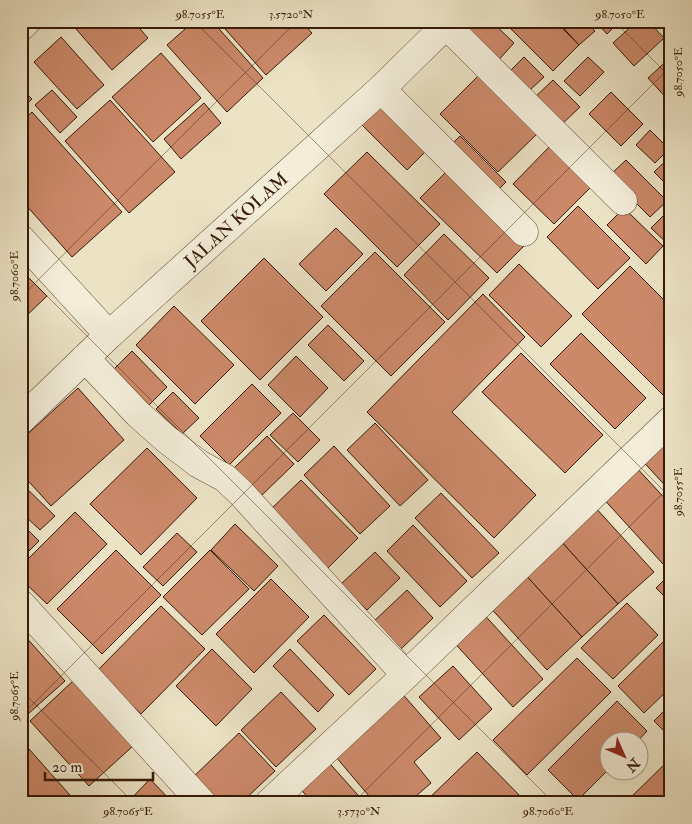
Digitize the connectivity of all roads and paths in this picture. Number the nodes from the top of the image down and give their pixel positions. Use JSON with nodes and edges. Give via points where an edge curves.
{"nodes":[{"id":1,"x":27,"y":21,"type":"edge"},
{"id":2,"x":448,"y":23,"type":"edge"},
{"id":3,"x":21,"y":27,"type":"edge"},
{"id":4,"x":381,"y":89,"type":"junction"},
{"id":5,"x":623,"y":201,"type":"dead end"},
{"id":6,"x":524,"y":232,"type":"dead end"},
{"id":7,"x":21,"y":239,"type":"edge"},
{"id":8,"x":109,"y":335,"type":"junction"},
{"id":9,"x":85,"y":358,"type":"junction"},
{"id":10,"x":21,"y":420,"type":"edge"},
{"id":11,"x":671,"y":420,"type":"edge"},
{"id":12,"x":21,"y":604,"type":"edge"},
{"id":13,"x":406,"y":675,"type":"junction"},
{"id":14,"x":202,"y":803,"type":"edge"},
{"id":15,"x":269,"y":803,"type":"edge"}],
"edges":[{"from":1,"to":3,"type":"street"},
{"from":2,"to":4,"type":"street","name":"JALAN KOLAM"},
{"from":2,"to":5,"type":"street"},
{"from":4,"to":6,"type":"street"},
{"from":4,"to":8,"type":"street","name":"JALAN KOLAM"},
{"from":7,"to":8,"type":"street"},
{"from":8,"to":9,"type":"street","name":"JALAN KOLAM"},
{"from":9,"to":10,"type":"street","name":"JALAN KOLAM"},
{"from":9,"to":13,"type":"street","via":[[166,439],[199,464],[225,478],[241,493]]},
{"from":11,"to":13,"type":"street"},
{"from":12,"to":14,"type":"street"},
{"from":13,"to":15,"type":"street"}]}
